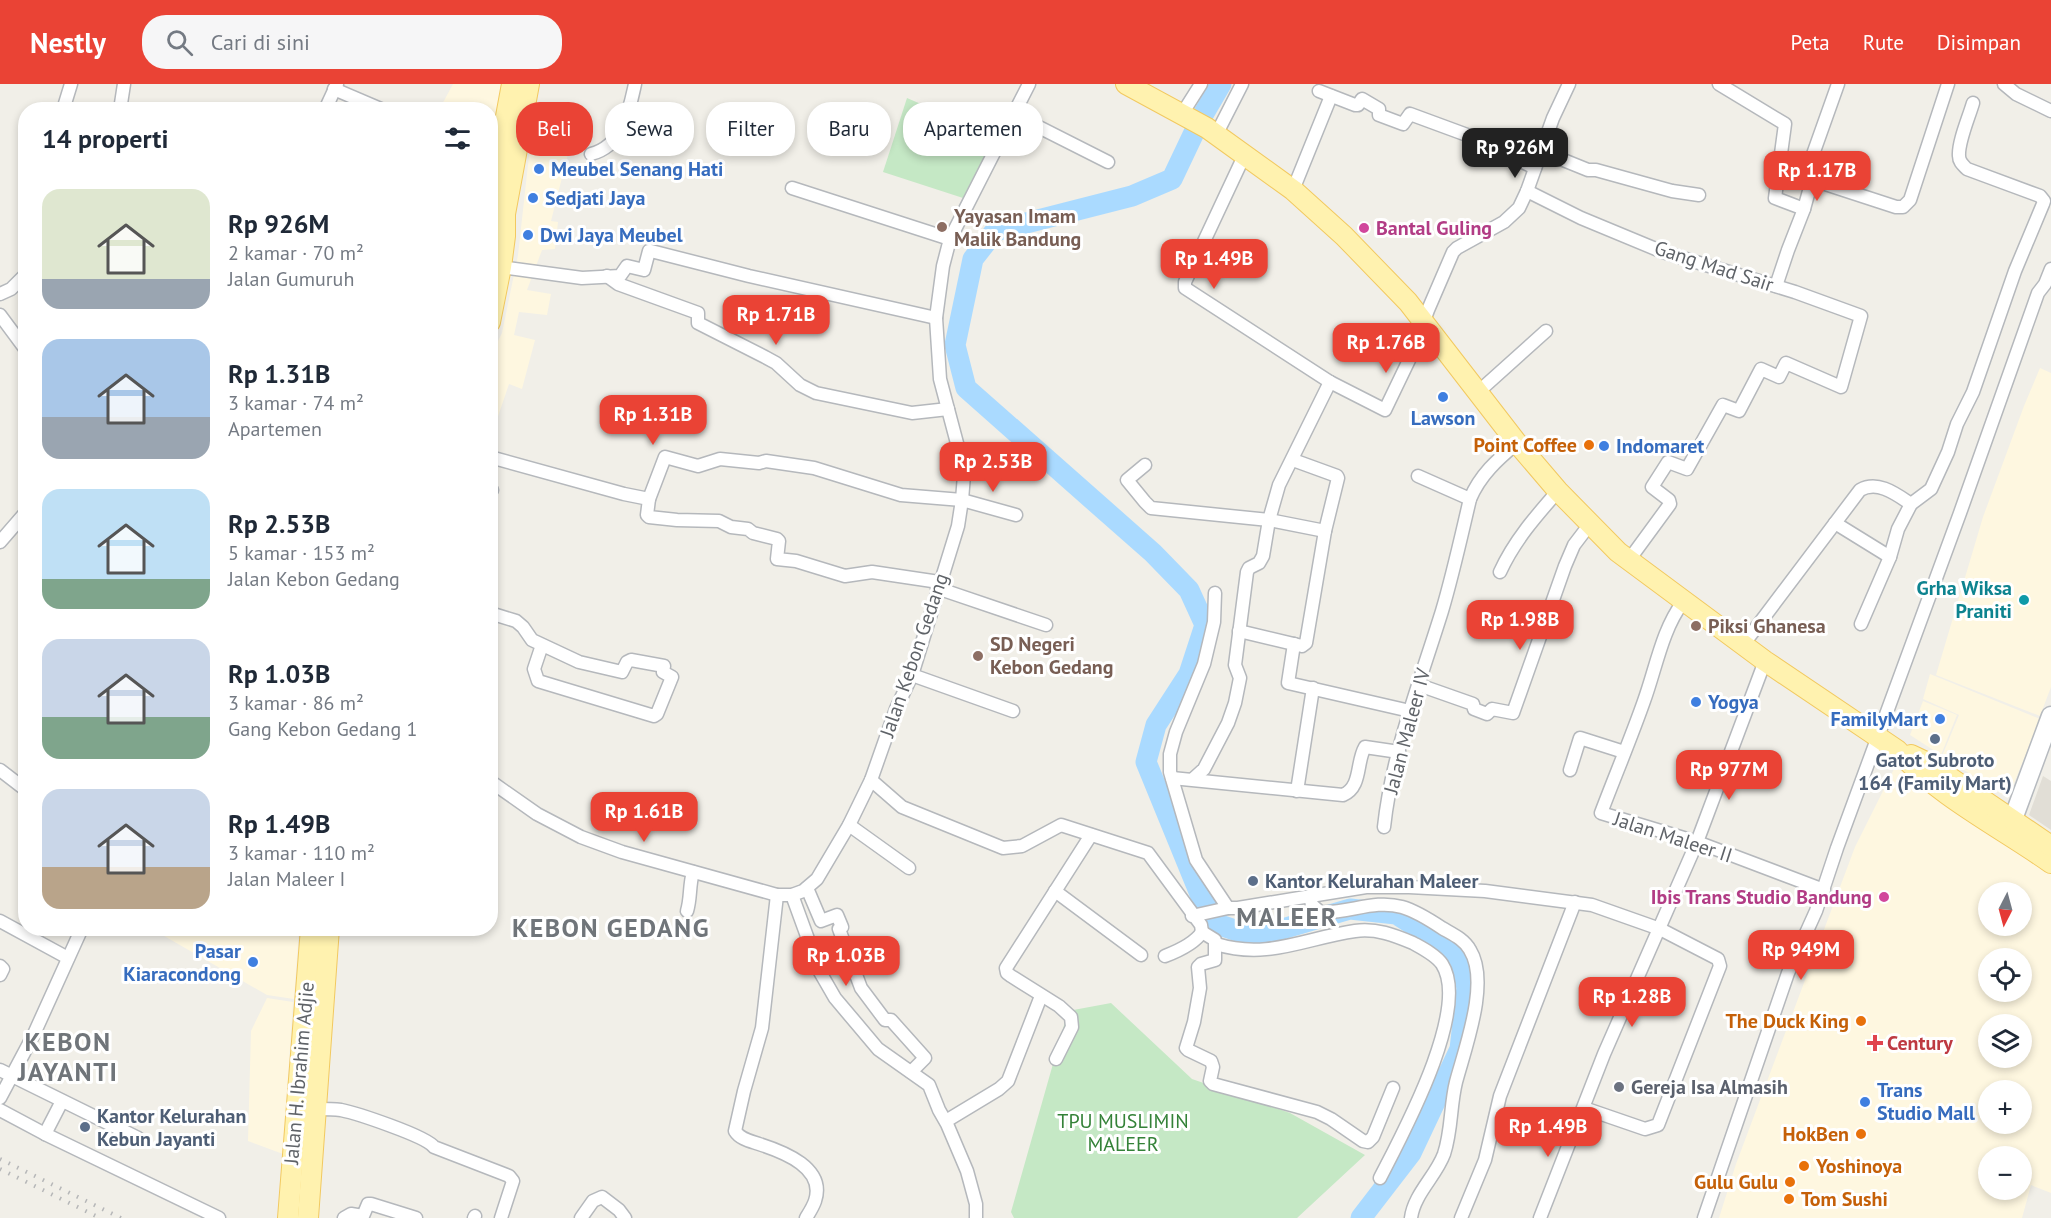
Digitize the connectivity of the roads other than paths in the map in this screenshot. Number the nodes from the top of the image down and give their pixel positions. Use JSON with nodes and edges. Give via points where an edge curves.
{"nodes":[{"id":1,"x":71,"y":84,"type":"edge"},
{"id":2,"x":124,"y":84,"type":"edge"},
{"id":3,"x":512,"y":84,"type":"edge"},
{"id":4,"x":529,"y":84,"type":"edge"},
{"id":5,"x":635,"y":84,"type":"edge"},
{"id":6,"x":1029,"y":84,"type":"edge"},
{"id":7,"x":1126,"y":84,"type":"edge"},
{"id":8,"x":1201,"y":84,"type":"edge"},
{"id":9,"x":1242,"y":84,"type":"edge"},
{"id":10,"x":1569,"y":84,"type":"edge"},
{"id":11,"x":1719,"y":84,"type":"edge"},
{"id":12,"x":1838,"y":84,"type":"edge"},
{"id":13,"x":1948,"y":84,"type":"edge"},
{"id":14,"x":2004,"y":84,"type":"edge"},
{"id":15,"x":336,"y":87,"type":"edge"},
{"id":16,"x":2018,"y":89,"type":"edge"},
{"id":17,"x":65,"y":102,"type":"edge"},
{"id":18,"x":121,"y":102,"type":"edge"},
{"id":19,"x":329,"y":102,"type":"edge"},
{"id":20,"x":367,"y":102,"type":"edge"},
{"id":21,"x":1019,"y":102,"type":"edge"},
{"id":22,"x":1973,"y":103,"type":"dead end"},
{"id":23,"x":2051,"y":111,"type":"edge"},
{"id":24,"x":1184,"y":115,"type":"junction"},
{"id":25,"x":1043,"y":129,"type":"edge"},
{"id":26,"x":1211,"y":132,"type":"junction"},
{"id":27,"x":1541,"y":151,"type":"junction"},
{"id":28,"x":593,"y":153,"type":"edge"},
{"id":29,"x":992,"y":156,"type":"edge"},
{"id":30,"x":1244,"y":156,"type":"junction"},
{"id":31,"x":1108,"y":162,"type":"dead end"},
{"id":32,"x":1534,"y":168,"type":"junction"},
{"id":33,"x":1812,"y":180,"type":"junction"},
{"id":34,"x":792,"y":188,"type":"dead end"},
{"id":35,"x":1293,"y":190,"type":"junction"},
{"id":36,"x":1527,"y":191,"type":"junction"},
{"id":37,"x":1699,"y":195,"type":"dead end"},
{"id":38,"x":1804,"y":208,"type":"junction"},
{"id":39,"x":499,"y":212,"type":"edge"},
{"id":40,"x":950,"y":239,"type":"junction"},
{"id":41,"x":501,"y":267,"type":"junction"},
{"id":42,"x":2051,"y":269,"type":"edge"},
{"id":43,"x":603,"y":276,"type":"junction"},
{"id":44,"x":18,"y":282,"type":"edge"},
{"id":45,"x":498,"y":282,"type":"edge"},
{"id":46,"x":1776,"y":286,"type":"junction"},
{"id":47,"x":0,"y":294,"type":"edge"},
{"id":48,"x":0,"y":315,"type":"edge"},
{"id":49,"x":936,"y":318,"type":"junction"},
{"id":50,"x":1423,"y":322,"type":"junction"},
{"id":51,"x":1546,"y":331,"type":"dead end"},
{"id":52,"x":18,"y":339,"type":"edge"},
{"id":53,"x":1330,"y":382,"type":"junction"},
{"id":54,"x":1477,"y":393,"type":"junction"},
{"id":55,"x":950,"y":406,"type":"junction"},
{"id":56,"x":1517,"y":443,"type":"junction"},
{"id":57,"x":498,"y":459,"type":"edge"},
{"id":58,"x":1293,"y":460,"type":"junction"},
{"id":59,"x":1145,"y":465,"type":"dead end"},
{"id":60,"x":1418,"y":476,"type":"dead end"},
{"id":61,"x":1558,"y":490,"type":"junction"},
{"id":62,"x":649,"y":500,"type":"junction"},
{"id":63,"x":962,"y":500,"type":"junction"},
{"id":64,"x":1470,"y":500,"type":"junction"},
{"id":65,"x":1911,"y":504,"type":"junction"},
{"id":66,"x":1016,"y":515,"type":"dead end"},
{"id":67,"x":1269,"y":520,"type":"junction"},
{"id":68,"x":18,"y":521,"type":"edge"},
{"id":69,"x":1835,"y":523,"type":"junction"},
{"id":70,"x":1586,"y":530,"type":"junction"},
{"id":71,"x":1325,"y":531,"type":"junction"},
{"id":72,"x":0,"y":542,"type":"edge"},
{"id":73,"x":1890,"y":557,"type":"junction"},
{"id":74,"x":1629,"y":560,"type":"junction"},
{"id":75,"x":1500,"y":572,"type":"dead end"},
{"id":76,"x":938,"y":585,"type":"junction"},
{"id":77,"x":1215,"y":593,"type":"dead end"},
{"id":78,"x":1683,"y":602,"type":"junction"},
{"id":79,"x":498,"y":615,"type":"edge"},
{"id":80,"x":1861,"y":624,"type":"dead end"},
{"id":81,"x":1046,"y":626,"type":"dead end"},
{"id":82,"x":1239,"y":631,"type":"junction"},
{"id":83,"x":1294,"y":644,"type":"junction"},
{"id":84,"x":542,"y":645,"type":"junction"},
{"id":85,"x":1743,"y":645,"type":"junction"},
{"id":86,"x":1765,"y":661,"type":"junction"},
{"id":87,"x":912,"y":675,"type":"junction"},
{"id":88,"x":1419,"y":685,"type":"junction"},
{"id":89,"x":1313,"y":688,"type":"junction"},
{"id":90,"x":1013,"y":711,"type":"dead end"},
{"id":91,"x":1410,"y":711,"type":"junction"},
{"id":92,"x":2051,"y":716,"type":"edge"},
{"id":93,"x":1878,"y":737,"type":"junction"},
{"id":94,"x":1897,"y":750,"type":"junction"},
{"id":95,"x":1399,"y":752,"type":"junction"},
{"id":96,"x":1624,"y":752,"type":"junction"},
{"id":97,"x":0,"y":770,"type":"edge"},
{"id":98,"x":1570,"y":770,"type":"dead end"},
{"id":99,"x":1172,"y":778,"type":"junction"},
{"id":100,"x":871,"y":780,"type":"junction"},
{"id":101,"x":1193,"y":780,"type":"junction"},
{"id":102,"x":18,"y":784,"type":"edge"},
{"id":103,"x":498,"y":787,"type":"edge"},
{"id":104,"x":1297,"y":791,"type":"junction"},
{"id":105,"x":2013,"y":819,"type":"junction"},
{"id":106,"x":849,"y":825,"type":"junction"},
{"id":107,"x":1384,"y":827,"type":"dead end"},
{"id":108,"x":1091,"y":835,"type":"junction"},
{"id":109,"x":1697,"y":842,"type":"junction"},
{"id":110,"x":2051,"y":846,"type":"edge"},
{"id":111,"x":2051,"y":863,"type":"edge"},
{"id":112,"x":909,"y":868,"type":"dead end"},
{"id":113,"x":693,"y":872,"type":"junction"},
{"id":114,"x":807,"y":888,"type":"junction"},
{"id":115,"x":1824,"y":890,"type":"junction"},
{"id":116,"x":1055,"y":891,"type":"junction"},
{"id":117,"x":777,"y":895,"type":"junction"},
{"id":118,"x":792,"y":895,"type":"junction"},
{"id":119,"x":1310,"y":896,"type":"junction"},
{"id":120,"x":1575,"y":902,"type":"junction"},
{"id":121,"x":1228,"y":908,"type":"junction"},
{"id":122,"x":687,"y":911,"type":"dead end"},
{"id":123,"x":1194,"y":916,"type":"junction"},
{"id":124,"x":0,"y":921,"type":"edge"},
{"id":125,"x":1660,"y":929,"type":"junction"},
{"id":126,"x":18,"y":931,"type":"edge"},
{"id":127,"x":1202,"y":932,"type":"junction"},
{"id":128,"x":28,"y":936,"type":"edge"},
{"id":129,"x":78,"y":936,"type":"edge"},
{"id":130,"x":310,"y":936,"type":"edge"},
{"id":131,"x":319,"y":936,"type":"edge"},
{"id":132,"x":328,"y":936,"type":"edge"},
{"id":133,"x":1216,"y":944,"type":"junction"},
{"id":134,"x":1141,"y":955,"type":"dead end"},
{"id":135,"x":1165,"y":956,"type":"dead end"},
{"id":136,"x":68,"y":958,"type":"junction"},
{"id":137,"x":0,"y":966,"type":"edge"},
{"id":138,"x":0,"y":975,"type":"edge"},
{"id":139,"x":1041,"y":996,"type":"junction"},
{"id":140,"x":1056,"y":1059,"type":"dead end"},
{"id":141,"x":0,"y":1070,"type":"edge"},
{"id":142,"x":911,"y":1072,"type":"junction"},
{"id":143,"x":12,"y":1076,"type":"junction"},
{"id":144,"x":1393,"y":1088,"type":"dead end"},
{"id":145,"x":0,"y":1098,"type":"edge"},
{"id":146,"x":62,"y":1101,"type":"junction"},
{"id":147,"x":1584,"y":1108,"type":"junction"},
{"id":148,"x":316,"y":1109,"type":"junction"},
{"id":149,"x":0,"y":1110,"type":"edge"},
{"id":150,"x":946,"y":1121,"type":"junction"},
{"id":151,"x":45,"y":1134,"type":"junction"},
{"id":152,"x":138,"y":1138,"type":"dead end"},
{"id":153,"x":1380,"y":1178,"type":"dead end"},
{"id":154,"x":219,"y":1218,"type":"edge"},
{"id":155,"x":288,"y":1218,"type":"edge"},
{"id":156,"x":298,"y":1218,"type":"edge"},
{"id":157,"x":308,"y":1218,"type":"edge"},
{"id":158,"x":344,"y":1218,"type":"edge"},
{"id":159,"x":416,"y":1218,"type":"edge"},
{"id":160,"x":501,"y":1218,"type":"edge"},
{"id":161,"x":581,"y":1218,"type":"edge"},
{"id":162,"x":625,"y":1218,"type":"edge"},
{"id":163,"x":806,"y":1218,"type":"edge"},
{"id":164,"x":976,"y":1218,"type":"edge"},
{"id":165,"x":1411,"y":1218,"type":"edge"},
{"id":166,"x":1461,"y":1218,"type":"edge"},
{"id":167,"x":1540,"y":1218,"type":"edge"},
{"id":168,"x":1704,"y":1218,"type":"edge"}],
"edges":[{"from":1,"to":17,"type":"street"},
{"from":2,"to":18,"type":"street"},
{"from":3,"to":39,"type":"main road"},
{"from":4,"to":39,"type":"main road"},
{"from":5,"to":28,"type":"street","via":[[623,129],[616,139]]},
{"from":6,"to":21,"type":"street","name":"Jalan Kebon Gedang"},
{"from":7,"to":24,"type":"main road"},
{"from":8,"to":24,"type":"street"},
{"from":9,"to":26,"type":"street"},
{"from":10,"to":27,"type":"street"},
{"from":11,"to":38,"type":"street","via":[[1785,124],[1774,198]]},
{"from":12,"to":33,"type":"street","via":[[1806,174]]},
{"from":13,"to":33,"type":"street","via":[[1907,205],[1896,207]]},
{"from":14,"to":16,"type":"street"},
{"from":15,"to":19,"type":"street"},
{"from":15,"to":20,"type":"street"},
{"from":16,"to":23,"type":"street"},
{"from":22,"to":65,"type":"street","via":[[1959,155],[1961,163],[2044,201],[1945,458],[1931,489]]},
{"from":24,"to":26,"type":"main road"},
{"from":25,"to":31,"type":"street"},
{"from":26,"to":30,"type":"main road"},
{"from":27,"to":32,"type":"street"},
{"from":27,"to":37,"type":"street","via":[[1588,170]]},
{"from":29,"to":40,"type":"street","name":"Jalan Kebon Gedang"},
{"from":30,"to":35,"type":"main road"},
{"from":30,"to":53,"type":"street","via":[[1185,288]]},
{"from":32,"to":35,"type":"street","via":[[1418,116],[1410,114],[1399,124],[1379,115],[1379,109],[1362,99],[1355,105],[1325,94]]},
{"from":32,"to":36,"type":"street"},
{"from":33,"to":38,"type":"street"},
{"from":34,"to":40,"type":"street"},
{"from":35,"to":50,"type":"main road","via":[[1344,236]]},
{"from":36,"to":46,"type":"street","name":"Gang Mad Sair","via":[[1663,252]]},
{"from":36,"to":50,"type":"street","via":[[1504,222],[1453,252]]},
{"from":38,"to":46,"type":"street"},
{"from":39,"to":41,"type":"main road","via":[[505,236]]},
{"from":40,"to":49,"type":"street","name":"Jalan Kebon Gedang"},
{"from":41,"to":43,"type":"street"},
{"from":41,"to":45,"type":"main road"},
{"from":42,"to":93,"type":"street","via":[[2038,293]]},
{"from":43,"to":49,"type":"street","via":[[621,276],[627,266],[644,270],[650,251]]},
{"from":43,"to":55,"type":"street","via":[[698,313],[698,323],[765,357],[808,390],[912,413]]},
{"from":44,"to":47,"type":"street"},
{"from":46,"to":74,"type":"street","name":"Gang Mad Sair","via":[[1860,315],[1841,387],[1786,363],[1779,377],[1761,369],[1739,411],[1723,405],[1687,469],[1669,461],[1662,470],[1652,487],[1670,504]]},
{"from":48,"to":52,"type":"street"},
{"from":49,"to":55,"type":"street","name":"Jalan Kebon Gedang","via":[[940,380]]},
{"from":50,"to":53,"type":"street","via":[[1385,410]]},
{"from":50,"to":54,"type":"main road"},
{"from":51,"to":54,"type":"street"},
{"from":53,"to":58,"type":"street"},
{"from":54,"to":56,"type":"main road"},
{"from":55,"to":63,"type":"street","name":"Jalan Kebon Gedang","via":[[964,475]]},
{"from":56,"to":61,"type":"main road"},
{"from":56,"to":64,"type":"street","name":"Jalan Maleer IV","via":[[1487,470]]},
{"from":57,"to":62,"type":"street"},
{"from":58,"to":67,"type":"street"},
{"from":58,"to":71,"type":"street","via":[[1337,476]]},
{"from":59,"to":67,"type":"street","via":[[1127,481],[1151,508]]},
{"from":60,"to":64,"type":"street"},
{"from":61,"to":70,"type":"main road"},
{"from":61,"to":75,"type":"street","via":[[1508,554]]},
{"from":62,"to":63,"type":"street","via":[[663,457],[698,466],[712,461],[799,465],[901,495]]},
{"from":62,"to":76,"type":"street","via":[[650,517],[722,522],[777,539],[777,559],[844,576],[872,572]]},
{"from":63,"to":66,"type":"street"},
{"from":63,"to":76,"type":"street","name":"Jalan Kebon Gedang","via":[[958,526]]},
{"from":64,"to":88,"type":"street","name":"Jalan Maleer IV"},
{"from":65,"to":69,"type":"street","via":[[1887,489],[1867,486]]},
{"from":65,"to":73,"type":"street"},
{"from":67,"to":71,"type":"street"},
{"from":67,"to":82,"type":"street","via":[[1263,556],[1247,572]]},
{"from":68,"to":72,"type":"street"},
{"from":69,"to":73,"type":"street"},
{"from":69,"to":85,"type":"street"},
{"from":70,"to":74,"type":"main road"},
{"from":70,"to":88,"type":"street","via":[[1565,566],[1513,713],[1492,709],[1487,714],[1474,709],[1473,704]]},
{"from":71,"to":83,"type":"street","via":[[1306,643]]},
{"from":73,"to":80,"type":"street"},
{"from":74,"to":78,"type":"main road"},
{"from":76,"to":81,"type":"street"},
{"from":76,"to":87,"type":"street","name":"Jalan Kebon Gedang"},
{"from":77,"to":99,"type":"street","via":[[1214,622],[1204,664],[1170,754]]},
{"from":78,"to":85,"type":"main road"},
{"from":78,"to":96,"type":"street","name":"Jalan Maleer II","via":[[1667,630]]},
{"from":79,"to":84,"type":"street","via":[[516,621]]},
{"from":82,"to":83,"type":"street"},
{"from":82,"to":101,"type":"street","via":[[1235,665],[1240,678],[1235,703],[1204,769]]},
{"from":83,"to":89,"type":"street","via":[[1287,682]]},
{"from":84,"to":84,"type":"street","via":[[534,669],[538,681],[657,714],[672,676],[663,672],[664,666],[631,660],[622,672],[592,666]]},
{"from":85,"to":86,"type":"main road"},
{"from":86,"to":93,"type":"main road"},
{"from":86,"to":109,"type":"street"},
{"from":87,"to":90,"type":"street"},
{"from":87,"to":100,"type":"street","name":"Jalan Kebon Gedang"},
{"from":88,"to":91,"type":"street","name":"Jalan Maleer IV"},
{"from":89,"to":91,"type":"street"},
{"from":89,"to":104,"type":"street"},
{"from":91,"to":95,"type":"street","name":"Jalan Maleer IV"},
{"from":92,"to":105,"type":"main road"},
{"from":93,"to":94,"type":"main road"},
{"from":93,"to":115,"type":"street"},
{"from":94,"to":105,"type":"main road","via":[[1930,764]]},
{"from":94,"to":111,"type":"main road","via":[[1923,775]]},
{"from":95,"to":104,"type":"street","via":[[1365,747],[1355,784],[1343,795]]},
{"from":95,"to":107,"type":"street","name":"Jalan Maleer IV"},
{"from":96,"to":98,"type":"street","via":[[1580,738]]},
{"from":96,"to":109,"type":"street","name":"Jalan Maleer II","via":[[1601,813]]},
{"from":97,"to":102,"type":"street"},
{"from":99,"to":101,"type":"street"},
{"from":99,"to":121,"type":"street","via":[[1196,860]]},
{"from":100,"to":106,"type":"street","name":"Jalan Kebon Gedang"},
{"from":100,"to":108,"type":"street","via":[[902,807],[1003,848],[1022,846],[1061,825]]},
{"from":101,"to":104,"type":"street"},
{"from":103,"to":113,"type":"street","name":"Jalan Kebon Gedang","via":[[537,814],[581,837]]},
{"from":105,"to":110,"type":"main road"},
{"from":106,"to":112,"type":"street"},
{"from":106,"to":114,"type":"street","name":"Jalan Kebon Gedang","via":[[817,879]]},
{"from":108,"to":116,"type":"street"},
{"from":108,"to":123,"type":"street","via":[[1148,853]]},
{"from":109,"to":115,"type":"street","name":"Jalan Maleer II"},
{"from":109,"to":125,"type":"street"},
{"from":113,"to":117,"type":"street","name":"Jalan Kebon Gedang"},
{"from":113,"to":122,"type":"street"},
{"from":114,"to":118,"type":"street","name":"Jalan Kebon Gedang"},
{"from":114,"to":142,"type":"street","via":[[821,922],[837,915],[861,988],[885,1020],[891,1020],[925,1058]]},
{"from":115,"to":168,"type":"street","via":[[1788,973]]},
{"from":116,"to":134,"type":"street"},
{"from":116,"to":139,"type":"street","via":[[1006,968],[1008,974]]},
{"from":117,"to":118,"type":"street","name":"Jalan Kebon Gedang"},
{"from":117,"to":163,"type":"street","via":[[762,1028],[735,1131],[742,1138],[803,1164],[816,1182],[815,1201]]},
{"from":118,"to":142,"type":"street","via":[[820,972],[835,998],[879,1049]]},
{"from":119,"to":120,"type":"street","via":[[1366,887],[1410,887]]},
{"from":119,"to":121,"type":"street"},
{"from":119,"to":165,"type":"street","via":[[1312,905],[1320,912],[1384,904],[1403,907],[1459,938],[1472,952],[1478,990],[1455,1085],[1446,1148]]},
{"from":120,"to":125,"type":"street"},
{"from":120,"to":166,"type":"street","via":[[1500,1096],[1484,1162]]},
{"from":121,"to":123,"type":"street"},
{"from":123,"to":127,"type":"street"},
{"from":124,"to":126,"type":"street"},
{"from":125,"to":147,"type":"street"},
{"from":125,"to":147,"type":"street","via":[[1716,957],[1720,965],[1660,1122],[1646,1129]]},
{"from":127,"to":133,"type":"street"},
{"from":127,"to":135,"type":"street"},
{"from":128,"to":136,"type":"street"},
{"from":129,"to":136,"type":"street"},
{"from":130,"to":155,"type":"main road","name":"Jalan H. Ibrahim Adjie"},
{"from":131,"to":156,"type":"main road"},
{"from":132,"to":148,"type":"main road","name":"Jalan H. Ibrahim Adjie"},
{"from":133,"to":144,"type":"street","via":[[1215,960],[1198,967],[1200,988],[1186,1048],[1211,1061],[1213,1084],[1317,1112],[1368,1142]]},
{"from":133,"to":153,"type":"street","via":[[1250,951],[1373,930],[1418,946],[1441,962],[1450,985],[1441,1040],[1407,1127]]},
{"from":136,"to":143,"type":"street"},
{"from":137,"to":138,"type":"street"},
{"from":139,"to":140,"type":"street","via":[[1073,1020]]},
{"from":139,"to":150,"type":"street","via":[[1008,1081]]},
{"from":141,"to":143,"type":"street"},
{"from":142,"to":150,"type":"street","via":[[929,1085]]},
{"from":143,"to":145,"type":"street"},
{"from":143,"to":146,"type":"street"},
{"from":146,"to":151,"type":"street"},
{"from":146,"to":152,"type":"street"},
{"from":147,"to":167,"type":"street"},
{"from":148,"to":157,"type":"main road","name":"Jalan H. Ibrahim Adjie"},
{"from":148,"to":160,"type":"street","via":[[352,1113],[508,1176],[513,1181]]},
{"from":149,"to":151,"type":"street"},
{"from":150,"to":164,"type":"street","via":[[972,1187]]},
{"from":151,"to":154,"type":"street"},
{"from":158,"to":159,"type":"street","via":[[351,1214],[363,1216],[369,1204]]},
{"from":161,"to":162,"type":"street","via":[[595,1199],[604,1197]]}]}
